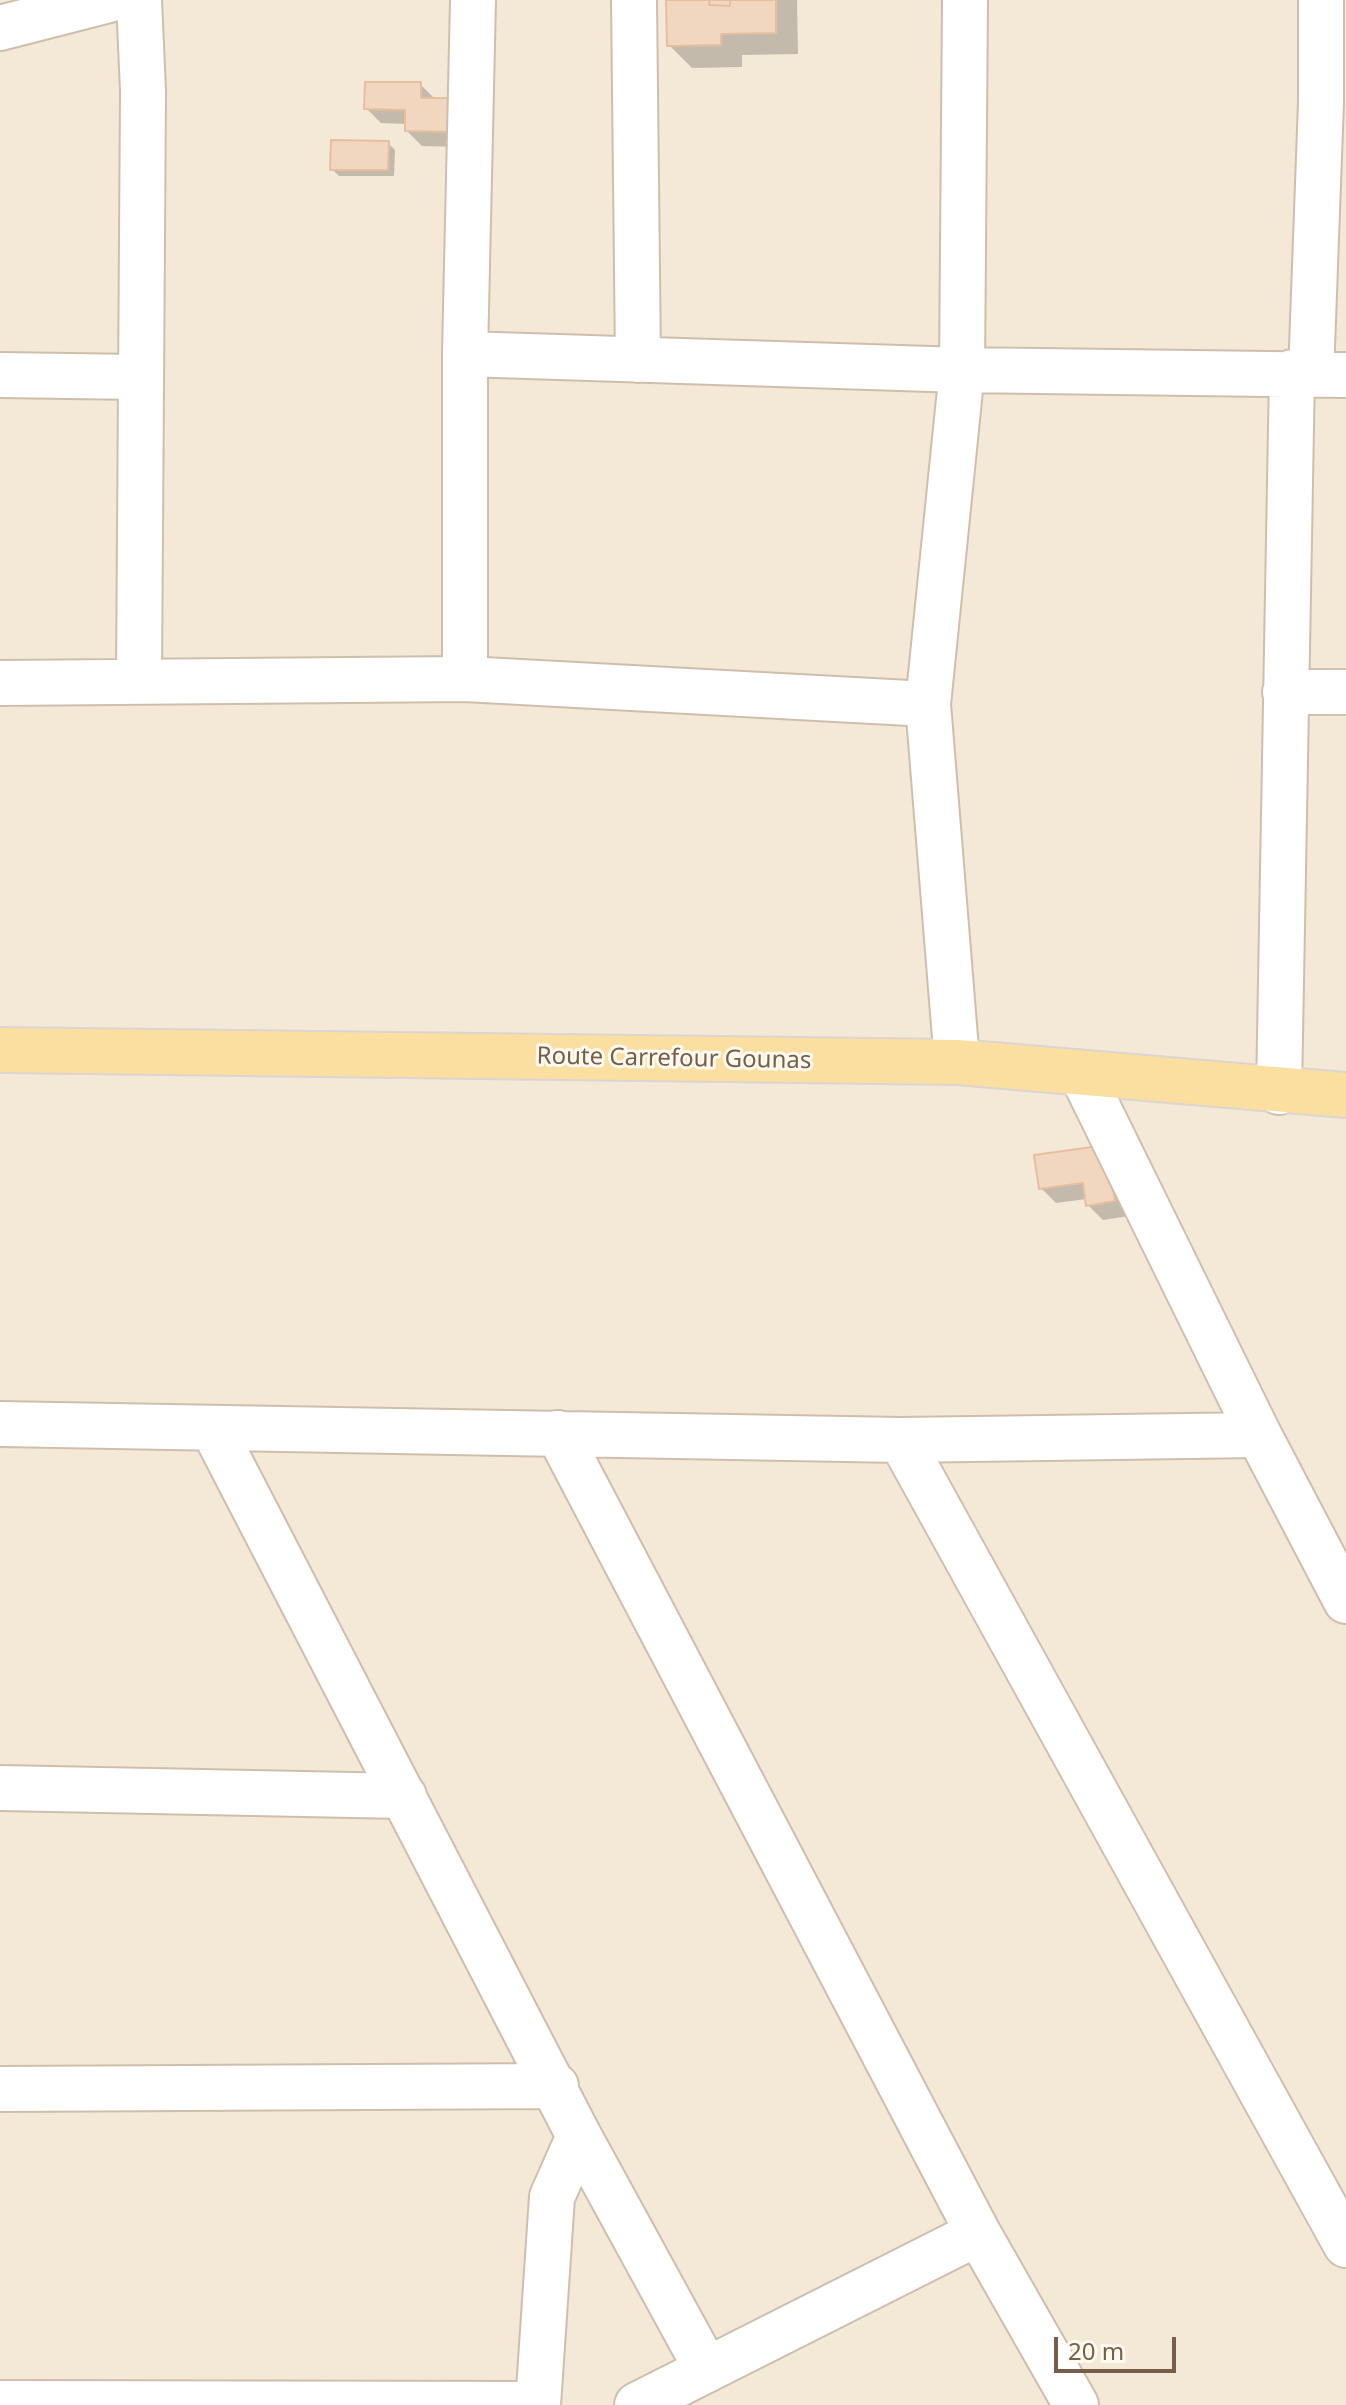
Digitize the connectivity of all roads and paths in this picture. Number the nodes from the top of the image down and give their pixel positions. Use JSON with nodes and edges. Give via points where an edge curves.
{"nodes":[{"id":1,"x":109,"y":0,"type":"edge"},
{"id":2,"x":139,"y":0,"type":"edge"},
{"id":3,"x":473,"y":0,"type":"edge"},
{"id":4,"x":634,"y":0,"type":"edge"},
{"id":5,"x":965,"y":0,"type":"edge"},
{"id":6,"x":1321,"y":0,"type":"edge"},
{"id":7,"x":0,"y":28,"type":"edge"},
{"id":8,"x":1334,"y":102,"type":"edge"},
{"id":9,"x":465,"y":354,"type":"junction"},
{"id":10,"x":638,"y":360,"type":"junction"},
{"id":11,"x":962,"y":370,"type":"junction"},
{"id":12,"x":1316,"y":374,"type":"edge"},
{"id":13,"x":0,"y":375,"type":"edge"},
{"id":14,"x":138,"y":377,"type":"junction"},
{"id":15,"x":465,"y":679,"type":"junction"},
{"id":16,"x":139,"y":680,"type":"junction"},
{"id":17,"x":0,"y":683,"type":"edge"},
{"id":18,"x":1285,"y":692,"type":"junction"},
{"id":19,"x":1346,"y":692,"type":"edge"},
{"id":20,"x":928,"y":704,"type":"junction"},
{"id":21,"x":0,"y":1050,"type":"edge"},
{"id":22,"x":957,"y":1062,"type":"junction"},
{"id":23,"x":1082,"y":1075,"type":"junction"},
{"id":24,"x":1279,"y":1092,"type":"junction"},
{"id":25,"x":1346,"y":1095,"type":"edge"},
{"id":26,"x":0,"y":1424,"type":"edge"},
{"id":27,"x":213,"y":1429,"type":"junction"},
{"id":28,"x":558,"y":1433,"type":"junction"},
{"id":29,"x":1259,"y":1435,"type":"junction"},
{"id":30,"x":901,"y":1440,"type":"junction"},
{"id":31,"x":1346,"y":1601,"type":"edge"},
{"id":32,"x":0,"y":1788,"type":"edge"},
{"id":33,"x":404,"y":1796,"type":"junction"},
{"id":34,"x":556,"y":2086,"type":"junction"},
{"id":35,"x":0,"y":2089,"type":"edge"},
{"id":36,"x":579,"y":2136,"type":"junction"},
{"id":37,"x":978,"y":2233,"type":"junction"},
{"id":38,"x":1346,"y":2245,"type":"edge"},
{"id":39,"x":707,"y":2370,"type":"junction"},
{"id":40,"x":0,"y":2403,"type":"edge"},
{"id":41,"x":538,"y":2404,"type":"edge"},
{"id":42,"x":249,"y":2405,"type":"edge"},
{"id":43,"x":637,"y":2405,"type":"edge"},
{"id":44,"x":1076,"y":2405,"type":"edge"}],
"edges":[{"from":1,"to":7,"type":"street"},
{"from":2,"to":14,"type":"street","via":[[143,91]]},
{"from":3,"to":9,"type":"street"},
{"from":4,"to":10,"type":"street"},
{"from":5,"to":11,"type":"street"},
{"from":6,"to":8,"type":"street"},
{"from":8,"to":12,"type":"street"},
{"from":9,"to":10,"type":"street"},
{"from":9,"to":15,"type":"street"},
{"from":10,"to":11,"type":"street"},
{"from":11,"to":12,"type":"street"},
{"from":11,"to":20,"type":"street"},
{"from":12,"to":18,"type":"street"},
{"from":13,"to":14,"type":"street"},
{"from":14,"to":16,"type":"street"},
{"from":15,"to":16,"type":"street"},
{"from":15,"to":20,"type":"street"},
{"from":16,"to":17,"type":"street"},
{"from":18,"to":19,"type":"street"},
{"from":18,"to":24,"type":"street"},
{"from":20,"to":22,"type":"street"},
{"from":21,"to":22,"type":"main road","name":"Route Carrefour Gounas"},
{"from":22,"to":23,"type":"main road","name":"Route Carrefour Gounas"},
{"from":23,"to":24,"type":"main road","name":"Route Carrefour Gounas"},
{"from":23,"to":29,"type":"street"},
{"from":24,"to":25,"type":"main road","name":"Route Carrefour Gounas"},
{"from":26,"to":27,"type":"street"},
{"from":27,"to":28,"type":"street"},
{"from":27,"to":33,"type":"street"},
{"from":28,"to":30,"type":"street"},
{"from":28,"to":37,"type":"street"},
{"from":29,"to":30,"type":"street"},
{"from":29,"to":31,"type":"street"},
{"from":30,"to":38,"type":"street"},
{"from":32,"to":33,"type":"street"},
{"from":33,"to":34,"type":"street"},
{"from":34,"to":35,"type":"street"},
{"from":34,"to":36,"type":"street"},
{"from":36,"to":39,"type":"street"},
{"from":36,"to":41,"type":"street","via":[[552,2197]]},
{"from":37,"to":39,"type":"street"},
{"from":37,"to":44,"type":"street"},
{"from":39,"to":43,"type":"street"},
{"from":40,"to":42,"type":"street"},
{"from":41,"to":42,"type":"street"}]}
